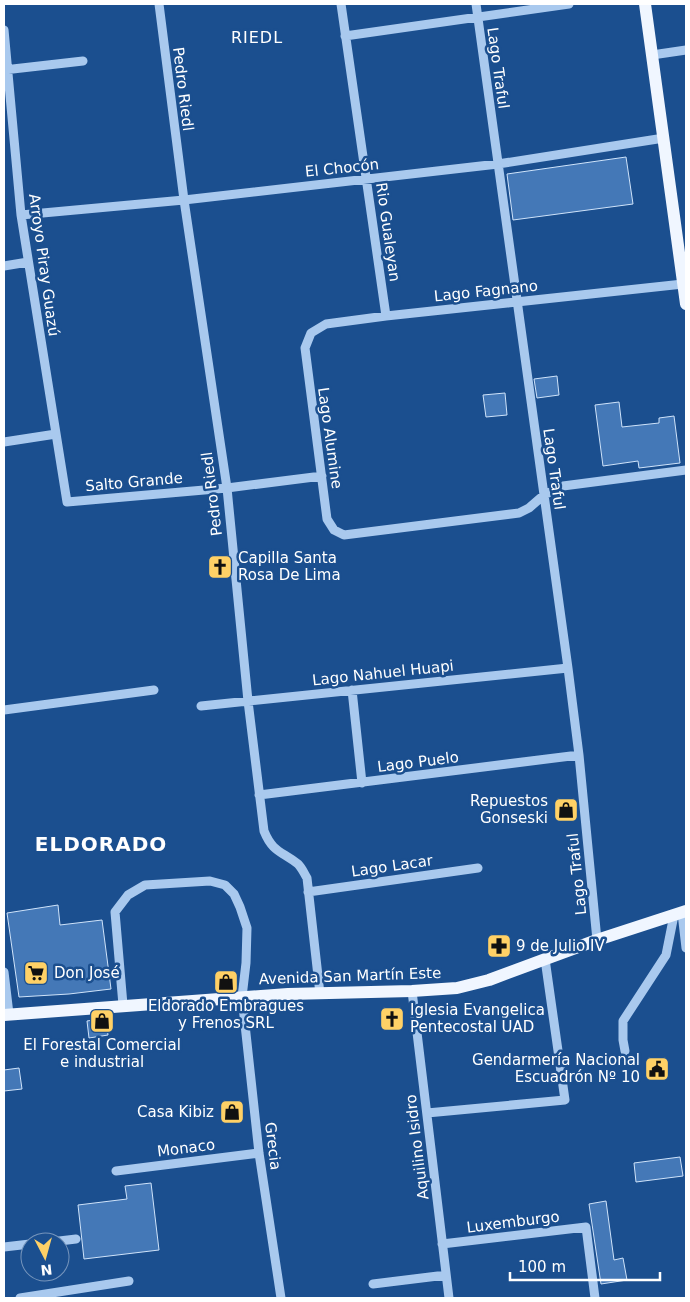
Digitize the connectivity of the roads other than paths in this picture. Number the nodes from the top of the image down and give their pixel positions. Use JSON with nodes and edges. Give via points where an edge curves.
{"nodes":[{"id":1,"x":158,"y":4,"type":"edge"},
{"id":2,"x":341,"y":4,"type":"edge"},
{"id":3,"x":476,"y":4,"type":"edge"},
{"id":4,"x":569,"y":4,"type":"edge"},
{"id":5,"x":644,"y":4,"type":"edge"},
{"id":6,"x":477,"y":16,"type":"junction"},
{"id":7,"x":4,"y":30,"type":"edge"},
{"id":8,"x":345,"y":36,"type":"junction"},
{"id":9,"x":686,"y":50,"type":"edge"},
{"id":10,"x":652,"y":55,"type":"junction"},
{"id":11,"x":83,"y":61,"type":"dead end"},
{"id":12,"x":6,"y":69,"type":"edge"},
{"id":13,"x":664,"y":138,"type":"junction"},
{"id":14,"x":498,"y":164,"type":"junction"},
{"id":15,"x":367,"y":180,"type":"junction"},
{"id":16,"x":184,"y":200,"type":"junction"},
{"id":17,"x":21,"y":215,"type":"junction"},
{"id":18,"x":28,"y":262,"type":"junction"},
{"id":19,"x":4,"y":266,"type":"edge"},
{"id":20,"x":684,"y":284,"type":"junction"},
{"id":21,"x":518,"y":302,"type":"junction"},
{"id":22,"x":686,"y":304,"type":"edge"},
{"id":23,"x":386,"y":316,"type":"junction"},
{"id":24,"x":304,"y":348,"type":"joint"},
{"id":25,"x":56,"y":434,"type":"junction"},
{"id":26,"x":4,"y":442,"type":"edge"},
{"id":27,"x":686,"y":470,"type":"edge"},
{"id":28,"x":322,"y":476,"type":"junction"},
{"id":29,"x":226,"y":488,"type":"junction"},
{"id":30,"x":544,"y":495,"type":"junction"},
{"id":31,"x":67,"y":502,"type":"joint"},
{"id":32,"x":568,"y":668,"type":"junction"},
{"id":33,"x":154,"y":690,"type":"dead end"},
{"id":34,"x":352,"y":690,"type":"junction"},
{"id":35,"x":248,"y":701,"type":"junction"},
{"id":36,"x":201,"y":706,"type":"dead end"},
{"id":37,"x":4,"y":710,"type":"edge"},
{"id":38,"x":579,"y":755,"type":"junction"},
{"id":39,"x":362,"y":782,"type":"junction"},
{"id":40,"x":260,"y":795,"type":"junction"},
{"id":41,"x":478,"y":868,"type":"dead end"},
{"id":42,"x":308,"y":892,"type":"junction"},
{"id":43,"x":681,"y":913,"type":"edge"},
{"id":44,"x":597,"y":940,"type":"junction"},
{"id":45,"x":686,"y":948,"type":"edge"},
{"id":46,"x":545,"y":959,"type":"junction"},
{"id":47,"x":4,"y":972,"type":"edge"},
{"id":48,"x":412,"y":992,"type":"junction"},
{"id":49,"x":320,"y":994,"type":"junction"},
{"id":50,"x":242,"y":997,"type":"junction"},
{"id":51,"x":123,"y":1005,"type":"junction"},
{"id":52,"x":6,"y":1014,"type":"edge"},
{"id":53,"x":625,"y":1051,"type":"dead end"},
{"id":54,"x":427,"y":1113,"type":"junction"},
{"id":55,"x":259,"y":1153,"type":"junction"},
{"id":56,"x":116,"y":1171,"type":"dead end"},
{"id":57,"x":70,"y":1240,"type":"edge"},
{"id":58,"x":76,"y":1240,"type":"dead end"},
{"id":59,"x":442,"y":1244,"type":"junction"},
{"id":60,"x":20,"y":1245,"type":"edge"},
{"id":61,"x":4,"y":1247,"type":"edge"},
{"id":62,"x":446,"y":1275,"type":"junction"},
{"id":63,"x":129,"y":1281,"type":"dead end"},
{"id":64,"x":372,"y":1284,"type":"dead end"},
{"id":65,"x":20,"y":1298,"type":"edge"},
{"id":66,"x":281,"y":1298,"type":"edge"},
{"id":67,"x":449,"y":1298,"type":"edge"},
{"id":68,"x":595,"y":1298,"type":"edge"}],
"edges":[{"from":1,"to":16,"type":"street","name":"Pedro Riedl"},
{"from":2,"to":8,"type":"street","name":"Rio Gualeyan"},
{"from":3,"to":6,"type":"street","name":"Lago Traful"},
{"from":4,"to":6,"type":"street"},
{"from":5,"to":10,"type":"main road"},
{"from":6,"to":8,"type":"street"},
{"from":6,"to":14,"type":"street","name":"Lago Traful"},
{"from":7,"to":12,"type":"street","name":"Arroyo Piray Guazú"},
{"from":8,"to":15,"type":"street","name":"Rio Gualeyan"},
{"from":9,"to":10,"type":"street"},
{"from":10,"to":13,"type":"main road"},
{"from":11,"to":12,"type":"street"},
{"from":12,"to":17,"type":"street","name":"Arroyo Piray Guazú"},
{"from":13,"to":14,"type":"street","name":"El Chocón"},
{"from":13,"to":20,"type":"main road"},
{"from":14,"to":15,"type":"street","name":"El Chocón"},
{"from":14,"to":21,"type":"street","name":"Lago Traful"},
{"from":15,"to":16,"type":"street","name":"El Chocón"},
{"from":15,"to":23,"type":"street","name":"Rio Gualeyan"},
{"from":16,"to":17,"type":"street","name":"El Chocón"},
{"from":16,"to":29,"type":"street","name":"Pedro Riedl"},
{"from":17,"to":18,"type":"street","name":"Arroyo Piray Guazú"},
{"from":18,"to":19,"type":"street"},
{"from":18,"to":25,"type":"street","name":"Arroyo Piray Guazú"},
{"from":20,"to":21,"type":"street","name":"Lago Fagnano"},
{"from":20,"to":22,"type":"main road"},
{"from":21,"to":23,"type":"street","name":"Lago Fagnano"},
{"from":21,"to":30,"type":"street","name":"Lago Traful"},
{"from":23,"to":24,"type":"street","name":"Lago Fagnano","via":[[326,324],[311,333]]},
{"from":24,"to":28,"type":"street","name":"Lago Alumine"},
{"from":25,"to":26,"type":"street"},
{"from":25,"to":31,"type":"street","name":"Arroyo Piray Guazú"},
{"from":27,"to":30,"type":"street","via":[[564,486]]},
{"from":28,"to":29,"type":"street","name":"Salto Grande"},
{"from":28,"to":30,"type":"street","name":"Lago Alumine","via":[[327,519],[334,530],[344,535],[519,513]]},
{"from":29,"to":31,"type":"street","name":"Salto Grande"},
{"from":29,"to":35,"type":"street","name":"Pedro Riedl"},
{"from":30,"to":32,"type":"street","name":"Lago Traful"},
{"from":32,"to":34,"type":"street","name":"Lago Nahuel Huapi"},
{"from":32,"to":38,"type":"street","name":"Lago Traful"},
{"from":33,"to":37,"type":"street"},
{"from":34,"to":35,"type":"street","name":"Lago Nahuel Huapi"},
{"from":34,"to":39,"type":"street"},
{"from":35,"to":36,"type":"street","name":"Lago Nahuel Huapi"},
{"from":35,"to":40,"type":"street","name":"Pedro Riedl"},
{"from":38,"to":39,"type":"street","name":"Lago Puelo"},
{"from":38,"to":44,"type":"street","name":"Lago Traful"},
{"from":39,"to":40,"type":"street","name":"Lago Puelo"},
{"from":40,"to":42,"type":"street","name":"Pedro Riedl","via":[[268,841],[300,866],[307,878]]},
{"from":41,"to":42,"type":"street","name":"Lago Lacar"},
{"from":42,"to":49,"type":"street","name":"Pedro Riedl"},
{"from":43,"to":44,"type":"main road","name":"Avenida San Martín Este"},
{"from":43,"to":45,"type":"street"},
{"from":43,"to":53,"type":"street","via":[[666,955],[623,1021]]},
{"from":44,"to":46,"type":"main road","name":"Avenida San Martín Este"},
{"from":46,"to":48,"type":"main road","name":"Avenida San Martín Este","via":[[457,988]]},
{"from":46,"to":54,"type":"street","via":[[565,1100]]},
{"from":47,"to":52,"type":"street"},
{"from":48,"to":49,"type":"main road","name":"Avenida San Martín Este"},
{"from":48,"to":54,"type":"street","name":"Aquilino Isidro"},
{"from":49,"to":50,"type":"main road","name":"Avenida San Martín Este"},
{"from":50,"to":51,"type":"main road","name":"Avenida San Martín Este"},
{"from":50,"to":51,"type":"street","via":[[247,928],[234,894],[225,885],[210,882],[145,885],[128,895],[115,912]]},
{"from":50,"to":55,"type":"street","name":"Grecia"},
{"from":51,"to":52,"type":"main road","name":"Avenida San Martín Este"},
{"from":54,"to":59,"type":"street","name":"Aquilino Isidro"},
{"from":55,"to":56,"type":"street","name":"Monaco"},
{"from":55,"to":66,"type":"street","name":"Grecia"},
{"from":57,"to":58,"type":"street"},
{"from":59,"to":62,"type":"street","name":"Aquilino Isidro"},
{"from":59,"to":68,"type":"street","name":"Luxemburgo","via":[[586,1227]]},
{"from":60,"to":61,"type":"street"},
{"from":62,"to":64,"type":"street"},
{"from":62,"to":67,"type":"street","name":"Aquilino Isidro"},
{"from":63,"to":65,"type":"street"}]}
